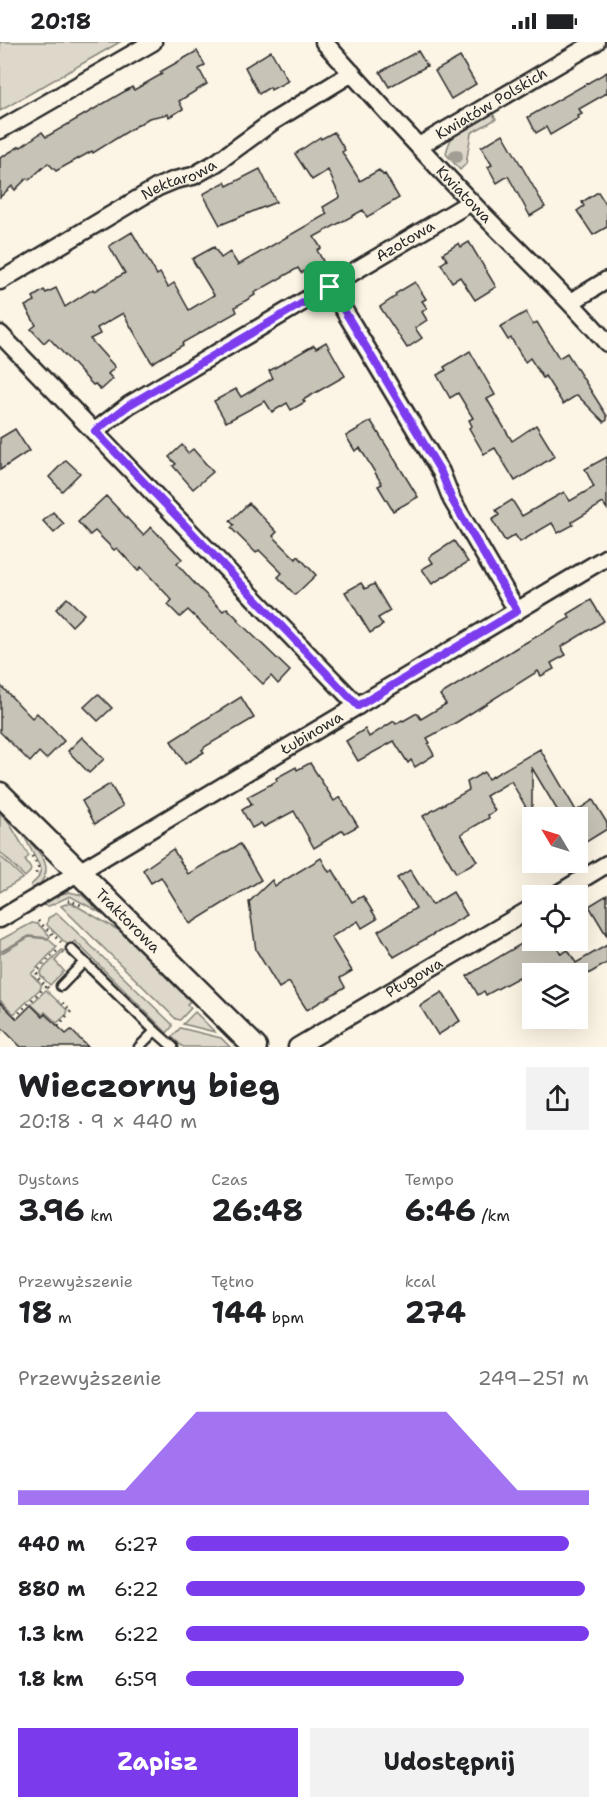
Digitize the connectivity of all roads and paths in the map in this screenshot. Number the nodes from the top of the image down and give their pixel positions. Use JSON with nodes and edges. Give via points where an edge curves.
{"nodes":[{"id":1,"x":153,"y":42,"type":"edge"},
{"id":2,"x":324,"y":42,"type":"edge"},
{"id":3,"x":596,"y":42,"type":"edge"},
{"id":4,"x":352,"y":73,"type":"junction"},
{"id":5,"x":0,"y":130,"type":"edge"},
{"id":6,"x":419,"y":146,"type":"junction"},
{"id":7,"x":471,"y":202,"type":"junction"},
{"id":8,"x":607,"y":280,"type":"edge"},
{"id":9,"x":0,"y":281,"type":"edge"},
{"id":10,"x":330,"y":287,"type":"junction"},
{"id":11,"x":571,"y":302,"type":"junction"},
{"id":12,"x":0,"y":334,"type":"edge"},
{"id":13,"x":607,"y":343,"type":"edge"},
{"id":14,"x":95,"y":431,"type":"junction"},
{"id":15,"x":607,"y":557,"type":"edge"},
{"id":16,"x":517,"y":611,"type":"junction"},
{"id":17,"x":358,"y":706,"type":"junction"},
{"id":18,"x":0,"y":794,"type":"edge"},
{"id":19,"x":607,"y":864,"type":"edge"},
{"id":20,"x":79,"y":872,"type":"junction"},
{"id":21,"x":572,"y":885,"type":"edge"},
{"id":22,"x":62,"y":901,"type":"dead end"},
{"id":23,"x":83,"y":906,"type":"dead end"},
{"id":24,"x":522,"y":914,"type":"edge"},
{"id":25,"x":0,"y":919,"type":"edge"},
{"id":26,"x":39,"y":921,"type":"dead end"},
{"id":27,"x":61,"y":942,"type":"dead end"},
{"id":28,"x":71,"y":949,"type":"dead end"},
{"id":29,"x":84,"y":962,"type":"junction"},
{"id":30,"x":46,"y":986,"type":"dead end"},
{"id":31,"x":61,"y":986,"type":"dead end"},
{"id":32,"x":15,"y":1017,"type":"dead end"},
{"id":33,"x":3,"y":1029,"type":"dead end"},
{"id":34,"x":155,"y":1031,"type":"junction"},
{"id":35,"x":0,"y":1033,"type":"edge"},
{"id":36,"x":139,"y":1047,"type":"edge"},
{"id":37,"x":173,"y":1047,"type":"edge"},
{"id":38,"x":255,"y":1047,"type":"edge"},
{"id":39,"x":297,"y":1047,"type":"edge"}],
"edges":[{"from":1,"to":5,"type":"street"},
{"from":2,"to":4,"type":"street","name":"Kwiatowa"},
{"from":3,"to":6,"type":"street","name":"Kwiatów Polskich"},
{"from":4,"to":6,"type":"street","name":"Kwiatowa"},
{"from":4,"to":9,"type":"street","name":"Nektarowa","via":[[272,122],[216,163],[193,176],[158,187]]},
{"from":6,"to":7,"type":"street","name":"Kwiatowa"},
{"from":7,"to":10,"type":"street","name":"Azotowa"},
{"from":7,"to":11,"type":"street","name":"Kwiatowa"},
{"from":8,"to":11,"type":"street"},
{"from":10,"to":14,"type":"street","name":"Azotowa","via":[[129,405]]},
{"from":10,"to":16,"type":"street","via":[[441,472],[452,500]]},
{"from":11,"to":13,"type":"street","name":"Kwiatowa"},
{"from":12,"to":14,"type":"street"},
{"from":14,"to":17,"type":"street"},
{"from":15,"to":16,"type":"street","name":"Łubinowa"},
{"from":16,"to":17,"type":"street","name":"Łubinowa"},
{"from":17,"to":20,"type":"street","name":"Łubinowa"},
{"from":18,"to":20,"type":"main road","name":"Traktorowa"},
{"from":19,"to":21,"type":"street"},
{"from":20,"to":25,"type":"street","name":"Łubinowa"},
{"from":20,"to":38,"type":"main road","name":"Traktorowa"},
{"from":22,"to":23,"type":"path","via":[[70,899]]},
{"from":24,"to":39,"type":"street","name":"Pługowa"},
{"from":26,"to":27,"type":"path"},
{"from":28,"to":29,"type":"lane"},
{"from":29,"to":31,"type":"lane"},
{"from":29,"to":34,"type":"lane"},
{"from":30,"to":32,"type":"path"},
{"from":33,"to":35,"type":"path"},
{"from":34,"to":36,"type":"lane"},
{"from":34,"to":37,"type":"lane"}]}
